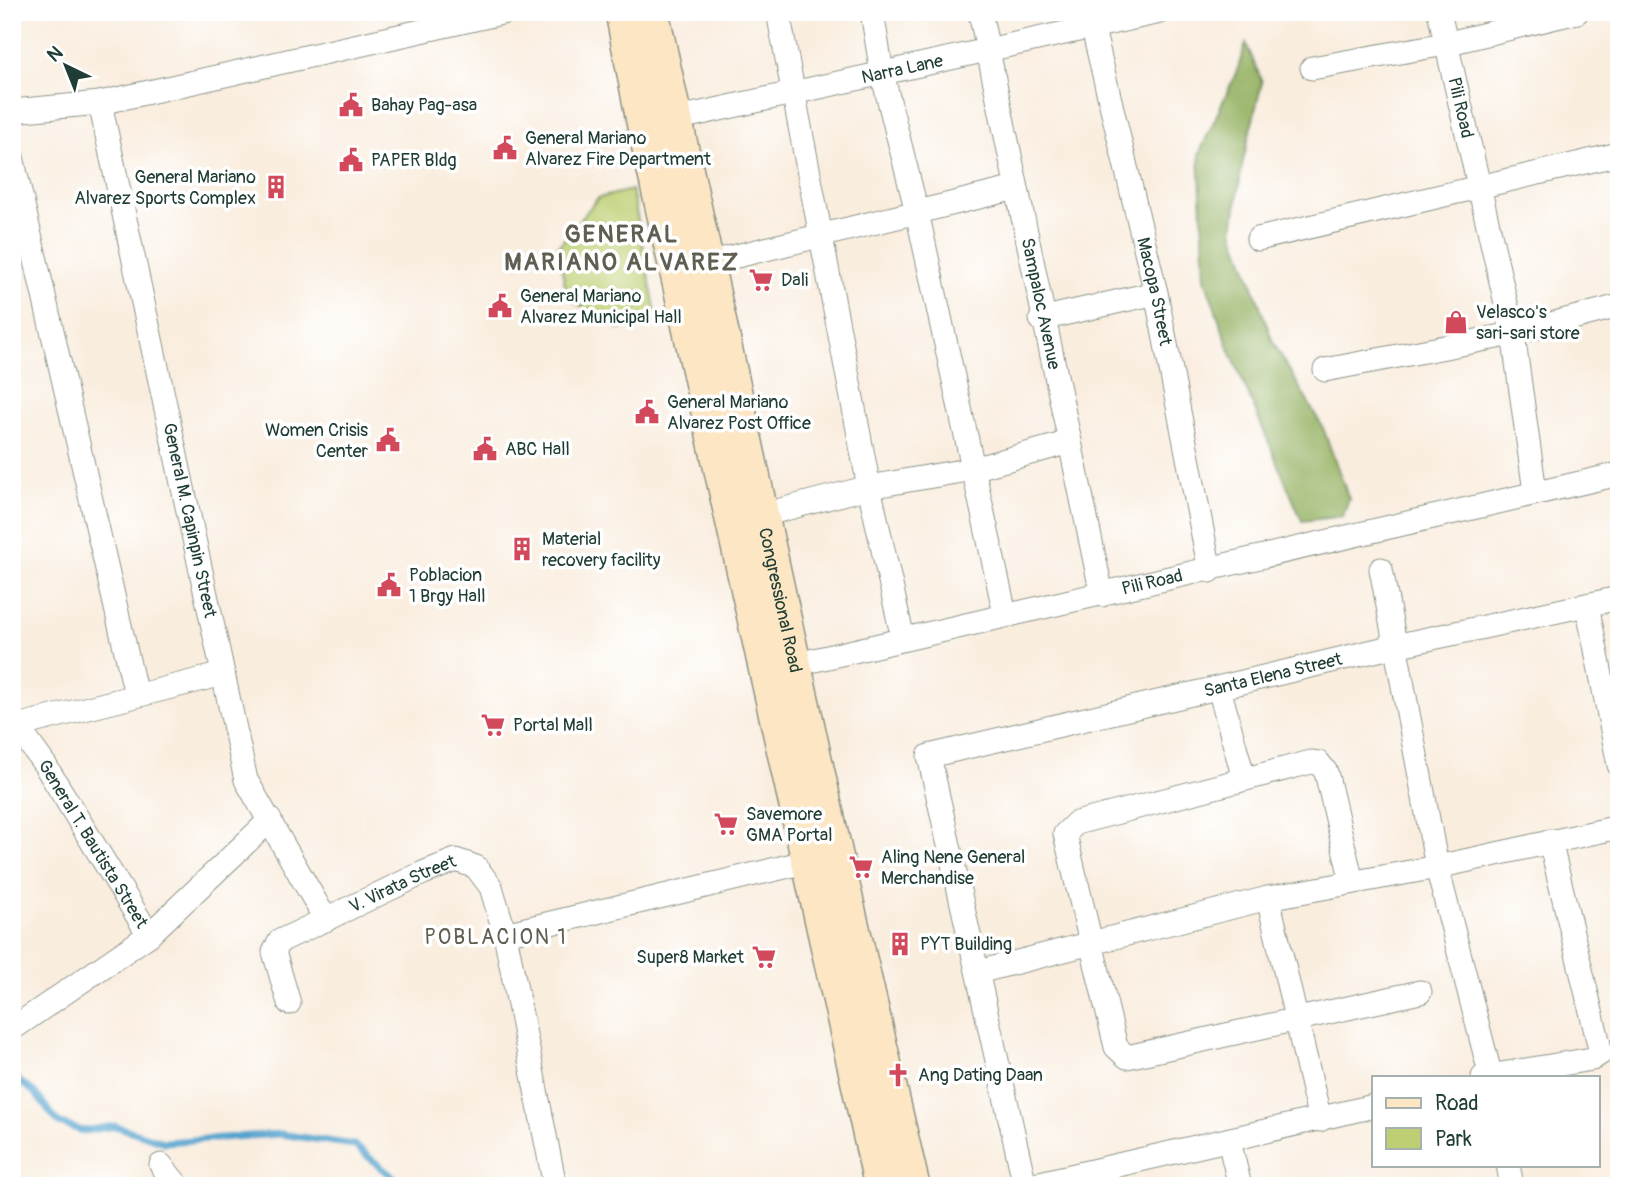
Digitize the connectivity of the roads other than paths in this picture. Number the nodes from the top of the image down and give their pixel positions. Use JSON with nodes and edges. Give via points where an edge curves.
{"nodes":[{"id":1,"x":506,"y":12,"type":"edge"},
{"id":2,"x":622,"y":12,"type":"edge"},
{"id":3,"x":652,"y":12,"type":"edge"},
{"id":4,"x":778,"y":12,"type":"edge"},
{"id":5,"x":872,"y":12,"type":"edge"},
{"id":6,"x":979,"y":12,"type":"edge"},
{"id":7,"x":1160,"y":12,"type":"edge"},
{"id":8,"x":1438,"y":12,"type":"edge"},
{"id":9,"x":1577,"y":12,"type":"edge"},
{"id":10,"x":1091,"y":20,"type":"edge"},
{"id":11,"x":1445,"y":44,"type":"junction"},
{"id":12,"x":988,"y":50,"type":"junction"},
{"id":13,"x":1312,"y":68,"type":"dead end"},
{"id":14,"x":882,"y":73,"type":"junction"},
{"id":15,"x":794,"y":93,"type":"junction"},
{"id":16,"x":100,"y":103,"type":"junction"},
{"id":17,"x":12,"y":111,"type":"edge"},
{"id":18,"x":677,"y":119,"type":"junction"},
{"id":19,"x":644,"y":126,"type":"junction"},
{"id":20,"x":1619,"y":154,"type":"edge"},
{"id":21,"x":12,"y":157,"type":"edge"},
{"id":22,"x":1477,"y":185,"type":"junction"},
{"id":23,"x":1016,"y":188,"type":"junction"},
{"id":24,"x":917,"y":212,"type":"junction"},
{"id":25,"x":820,"y":235,"type":"junction"},
{"id":26,"x":1258,"y":239,"type":"dead end"},
{"id":27,"x":708,"y":263,"type":"junction"},
{"id":28,"x":1156,"y":293,"type":"junction"},
{"id":29,"x":1619,"y":306,"type":"edge"},
{"id":30,"x":1041,"y":319,"type":"junction"},
{"id":31,"x":1513,"y":334,"type":"junction"},
{"id":32,"x":1325,"y":370,"type":"dead end"},
{"id":33,"x":728,"y":429,"type":"junction"},
{"id":34,"x":1070,"y":442,"type":"junction"},
{"id":35,"x":973,"y":469,"type":"junction"},
{"id":36,"x":1619,"y":474,"type":"edge"},
{"id":37,"x":869,"y":487,"type":"junction"},
{"id":38,"x":1535,"y":492,"type":"junction"},
{"id":39,"x":762,"y":515,"type":"junction"},
{"id":40,"x":1381,"y":569,"type":"dead end"},
{"id":41,"x":1210,"y":571,"type":"junction"},
{"id":42,"x":1102,"y":596,"type":"junction"},
{"id":43,"x":1619,"y":598,"type":"edge"},
{"id":44,"x":1587,"y":605,"type":"junction"},
{"id":45,"x":1005,"y":614,"type":"junction"},
{"id":46,"x":904,"y":639,"type":"junction"},
{"id":47,"x":1395,"y":646,"type":"junction"},
{"id":48,"x":781,"y":668,"type":"junction"},
{"id":49,"x":223,"y":674,"type":"junction"},
{"id":50,"x":1219,"y":688,"type":"junction"},
{"id":51,"x":136,"y":695,"type":"junction"},
{"id":52,"x":15,"y":722,"type":"edge"},
{"id":53,"x":1619,"y":765,"type":"edge"},
{"id":54,"x":1244,"y":779,"type":"junction"},
{"id":55,"x":270,"y":820,"type":"junction"},
{"id":56,"x":1619,"y":827,"type":"edge"},
{"id":57,"x":1550,"y":841,"type":"junction"},
{"id":58,"x":822,"y":858,"type":"junction"},
{"id":59,"x":1437,"y":867,"type":"junction"},
{"id":60,"x":1353,"y":882,"type":"junction"},
{"id":61,"x":1268,"y":898,"type":"junction"},
{"id":62,"x":327,"y":920,"type":"junction"},
{"id":63,"x":505,"y":934,"type":"junction"},
{"id":64,"x":149,"y":935,"type":"junction"},
{"id":65,"x":1093,"y":942,"type":"junction"},
{"id":66,"x":978,"y":972,"type":"junction"},
{"id":67,"x":1420,"y":992,"type":"dead end"},
{"id":68,"x":289,"y":1003,"type":"dead end"},
{"id":69,"x":1296,"y":1018,"type":"junction"},
{"id":70,"x":12,"y":1029,"type":"edge"},
{"id":71,"x":1488,"y":1076,"type":"edge"},
{"id":72,"x":1494,"y":1076,"type":"edge"},
{"id":73,"x":1372,"y":1107,"type":"edge"},
{"id":74,"x":1320,"y":1120,"type":"junction"},
{"id":75,"x":1229,"y":1141,"type":"junction"},
{"id":76,"x":161,"y":1165,"type":"dead end"},
{"id":77,"x":1508,"y":1166,"type":"edge"},
{"id":78,"x":178,"y":1186,"type":"edge"},
{"id":79,"x":555,"y":1186,"type":"edge"},
{"id":80,"x":881,"y":1186,"type":"edge"},
{"id":81,"x":913,"y":1186,"type":"edge"},
{"id":82,"x":1026,"y":1186,"type":"edge"},
{"id":83,"x":1240,"y":1186,"type":"edge"},
{"id":84,"x":1512,"y":1186,"type":"edge"}],
"edges":[{"from":1,"to":16,"type":"street"},
{"from":2,"to":19,"type":"main road","name":"Congressional Road"},
{"from":3,"to":18,"type":"main road","name":"Congressional Road"},
{"from":4,"to":15,"type":"street"},
{"from":5,"to":14,"type":"street"},
{"from":6,"to":12,"type":"street","name":"Sampaloc Avenue"},
{"from":7,"to":10,"type":"street","name":"Narra Lane"},
{"from":8,"to":11,"type":"street","name":"Pili Road"},
{"from":9,"to":11,"type":"street"},
{"from":10,"to":12,"type":"street","name":"Narra Lane"},
{"from":10,"to":28,"type":"street","name":"Macopa Street"},
{"from":11,"to":13,"type":"street"},
{"from":11,"to":22,"type":"street","name":"Pili Road"},
{"from":12,"to":14,"type":"street","name":"Narra Lane"},
{"from":12,"to":23,"type":"street","name":"Sampaloc Avenue"},
{"from":14,"to":15,"type":"street","name":"Narra Lane"},
{"from":14,"to":24,"type":"street"},
{"from":15,"to":18,"type":"street","name":"Narra Lane"},
{"from":15,"to":25,"type":"street"},
{"from":16,"to":17,"type":"street"},
{"from":16,"to":49,"type":"street","name":"General M. Capinpin Street"},
{"from":18,"to":19,"type":"street","name":"Narra Lane"},
{"from":18,"to":27,"type":"main road","name":"Congressional Road"},
{"from":19,"to":33,"type":"main road","name":"Congressional Road"},
{"from":20,"to":22,"type":"street"},
{"from":21,"to":51,"type":"street"},
{"from":22,"to":26,"type":"street"},
{"from":22,"to":31,"type":"street","name":"Pili Road"},
{"from":23,"to":24,"type":"street"},
{"from":23,"to":30,"type":"street","name":"Sampaloc Avenue"},
{"from":24,"to":25,"type":"street"},
{"from":24,"to":35,"type":"street"},
{"from":25,"to":27,"type":"street"},
{"from":25,"to":37,"type":"street"},
{"from":27,"to":33,"type":"main road","name":"Congressional Road"},
{"from":28,"to":30,"type":"street"},
{"from":28,"to":41,"type":"street","name":"Macopa Street"},
{"from":29,"to":31,"type":"street"},
{"from":30,"to":34,"type":"street","name":"Sampaloc Avenue"},
{"from":31,"to":32,"type":"street"},
{"from":31,"to":38,"type":"street","name":"Pili Road"},
{"from":33,"to":39,"type":"main road","name":"Congressional Road"},
{"from":33,"to":48,"type":"main road","name":"Congressional Road"},
{"from":34,"to":35,"type":"street"},
{"from":34,"to":42,"type":"street","name":"Sampaloc Avenue"},
{"from":35,"to":37,"type":"street"},
{"from":35,"to":45,"type":"street"},
{"from":36,"to":38,"type":"street","name":"Pili Road"},
{"from":37,"to":39,"type":"street"},
{"from":37,"to":46,"type":"street"},
{"from":38,"to":41,"type":"street","name":"Pili Road"},
{"from":39,"to":48,"type":"main road","name":"Congressional Road"},
{"from":40,"to":47,"type":"street"},
{"from":41,"to":42,"type":"street","name":"Pili Road"},
{"from":42,"to":45,"type":"street","name":"Pili Road"},
{"from":43,"to":44,"type":"street","name":"Santa Elena Street"},
{"from":44,"to":47,"type":"street","name":"Santa Elena Street"},
{"from":44,"to":53,"type":"street"},
{"from":45,"to":46,"type":"street","name":"Pili Road"},
{"from":46,"to":48,"type":"street","name":"Pili Road"},
{"from":47,"to":50,"type":"street","name":"Santa Elena Street"},
{"from":47,"to":59,"type":"street"},
{"from":48,"to":58,"type":"main road","name":"Congressional Road"},
{"from":49,"to":51,"type":"street"},
{"from":49,"to":55,"type":"street","name":"General M. Capinpin Street","via":[[246,780]]},
{"from":50,"to":54,"type":"street"},
{"from":50,"to":66,"type":"street","name":"Santa Elena Street","via":[[929,756]]},
{"from":51,"to":52,"type":"street"},
{"from":52,"to":64,"type":"street","name":"General T. Bautista Street"},
{"from":54,"to":60,"type":"street","via":[[1311,762],[1324,767]]},
{"from":54,"to":65,"type":"street","via":[[1071,825],[1065,834]]},
{"from":55,"to":62,"type":"street","name":"General M. Capinpin Street"},
{"from":55,"to":64,"type":"street"},
{"from":56,"to":57,"type":"street"},
{"from":57,"to":59,"type":"street"},
{"from":57,"to":72,"type":"street","via":[[1601,1053],[1592,1059]]},
{"from":58,"to":63,"type":"street"},
{"from":58,"to":80,"type":"main road","name":"Congressional Road"},
{"from":58,"to":81,"type":"main road","name":"Congressional Road"},
{"from":59,"to":60,"type":"street"},
{"from":59,"to":71,"type":"street"},
{"from":60,"to":61,"type":"street"},
{"from":61,"to":65,"type":"street"},
{"from":61,"to":69,"type":"street"},
{"from":62,"to":63,"type":"street","name":"V. Virata Street","via":[[456,860],[476,867],[491,887]]},
{"from":62,"to":68,"type":"street","name":"V. Virata Street","via":[[276,946]]},
{"from":63,"to":79,"type":"street","name":"V. Virata Street"},
{"from":64,"to":70,"type":"street"},
{"from":65,"to":66,"type":"street"},
{"from":65,"to":69,"type":"street","via":[[1116,1047],[1128,1057]]},
{"from":66,"to":82,"type":"street"},
{"from":67,"to":69,"type":"street"},
{"from":69,"to":74,"type":"street"},
{"from":73,"to":74,"type":"street"},
{"from":74,"to":75,"type":"street"},
{"from":75,"to":82,"type":"street"},
{"from":75,"to":83,"type":"street"},
{"from":76,"to":78,"type":"street"},
{"from":77,"to":84,"type":"street"}]}
